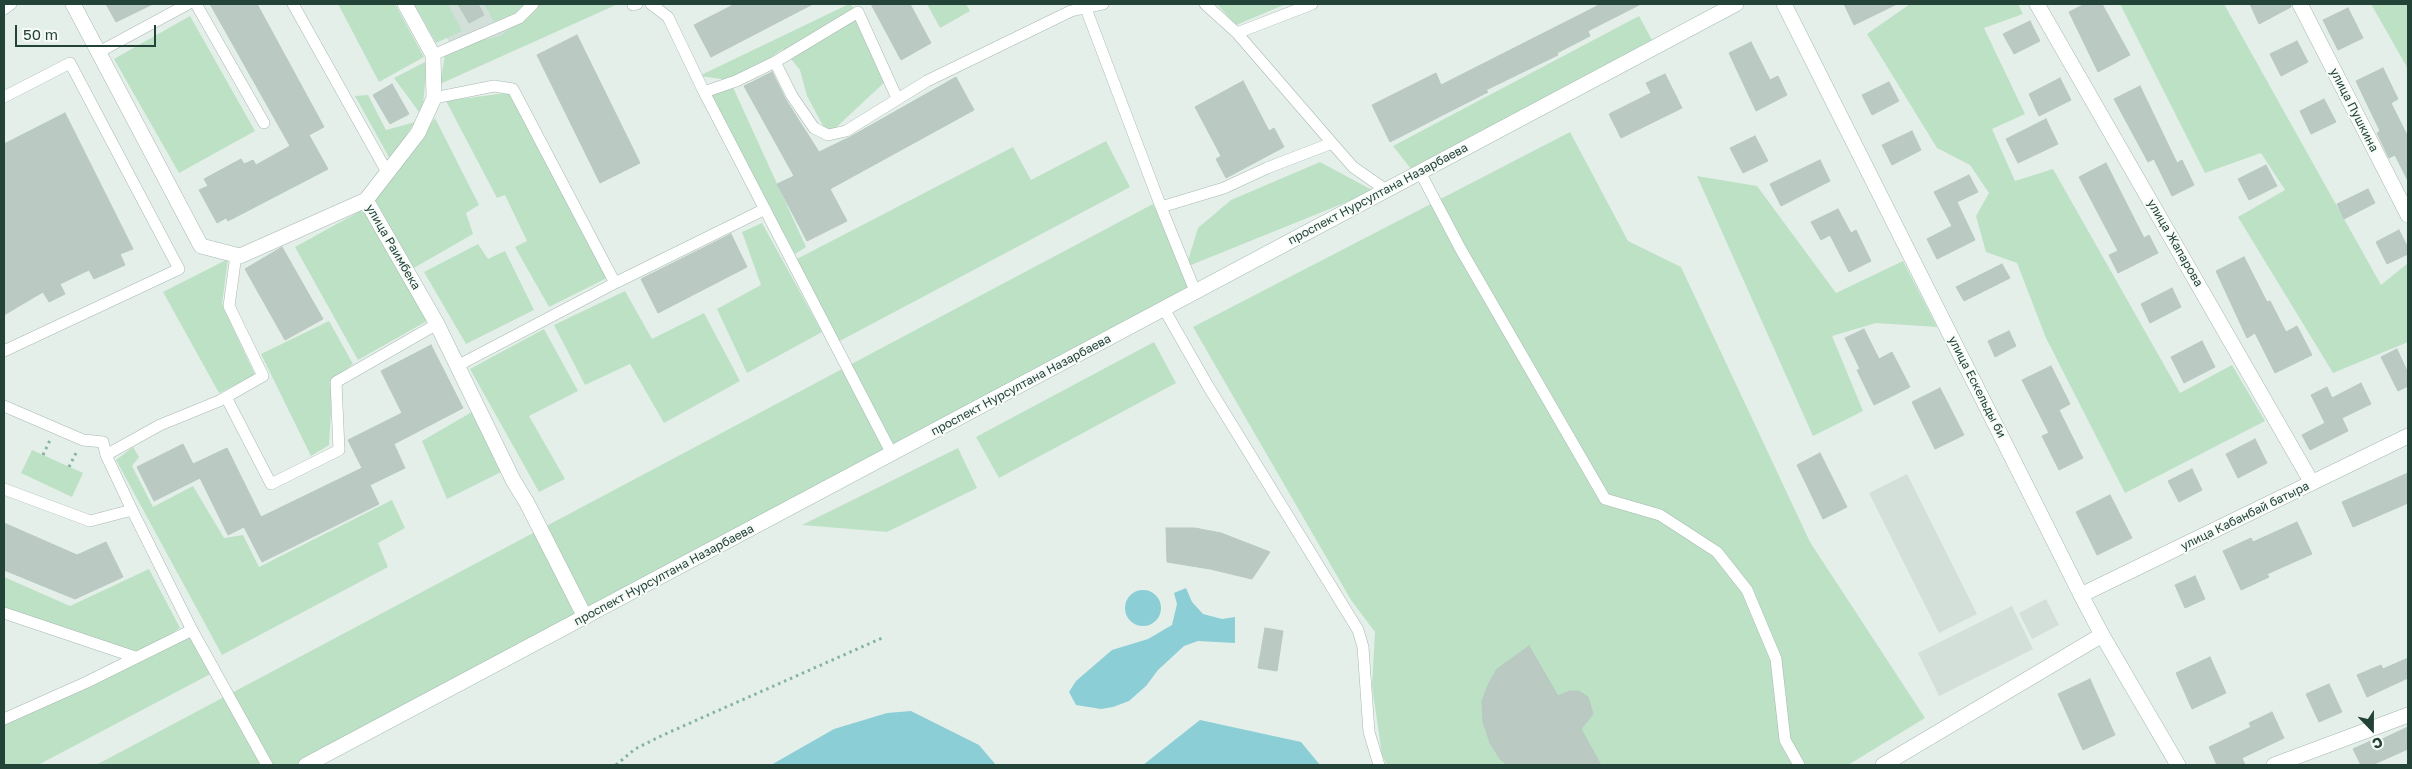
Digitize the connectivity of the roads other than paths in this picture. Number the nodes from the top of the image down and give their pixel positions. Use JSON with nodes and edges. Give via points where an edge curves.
{"nodes":[{"id":1,"x":11,"y":4,"type":"edge"},
{"id":2,"x":73,"y":4,"type":"edge"},
{"id":3,"x":188,"y":4,"type":"edge"},
{"id":4,"x":196,"y":4,"type":"edge"},
{"id":5,"x":292,"y":4,"type":"edge"},
{"id":6,"x":405,"y":4,"type":"edge"},
{"id":7,"x":533,"y":4,"type":"edge"},
{"id":8,"x":651,"y":4,"type":"edge"},
{"id":9,"x":1103,"y":4,"type":"edge"},
{"id":10,"x":1205,"y":4,"type":"edge"},
{"id":11,"x":1312,"y":4,"type":"edge"},
{"id":12,"x":1736,"y":4,"type":"edge"},
{"id":13,"x":1784,"y":4,"type":"edge"},
{"id":14,"x":2037,"y":4,"type":"edge"},
{"id":15,"x":2300,"y":4,"type":"edge"},
{"id":16,"x":1084,"y":6,"type":"junction"},
{"id":17,"x":4,"y":9,"type":"edge"},
{"id":18,"x":1237,"y":33,"type":"junction"},
{"id":19,"x":99,"y":52,"type":"junction"},
{"id":20,"x":433,"y":55,"type":"junction"},
{"id":21,"x":775,"y":62,"type":"junction"},
{"id":22,"x":704,"y":92,"type":"junction"},
{"id":23,"x":4,"y":97,"type":"edge"},
{"id":24,"x":434,"y":98,"type":"junction"},
{"id":25,"x":897,"y":98,"type":"junction"},
{"id":26,"x":264,"y":123,"type":"dead end"},
{"id":27,"x":1332,"y":143,"type":"junction"},
{"id":28,"x":388,"y":172,"type":"junction"},
{"id":29,"x":1420,"y":172,"type":"junction"},
{"id":30,"x":1386,"y":190,"type":"junction"},
{"id":31,"x":366,"y":200,"type":"junction"},
{"id":32,"x":1161,"y":207,"type":"junction"},
{"id":33,"x":765,"y":209,"type":"junction"},
{"id":34,"x":2408,"y":215,"type":"edge"},
{"id":35,"x":236,"y":255,"type":"junction"},
{"id":36,"x":614,"y":283,"type":"junction"},
{"id":37,"x":1196,"y":291,"type":"junction"},
{"id":38,"x":1164,"y":309,"type":"junction"},
{"id":39,"x":437,"y":324,"type":"junction"},
{"id":40,"x":4,"y":351,"type":"edge"},
{"id":41,"x":458,"y":366,"type":"junction"},
{"id":42,"x":226,"y":397,"type":"junction"},
{"id":43,"x":4,"y":406,"type":"edge"},
{"id":44,"x":2408,"y":436,"type":"edge"},
{"id":45,"x":892,"y":454,"type":"junction"},
{"id":46,"x":106,"y":455,"type":"junction"},
{"id":47,"x":2312,"y":483,"type":"junction"},
{"id":48,"x":4,"y":489,"type":"edge"},
{"id":49,"x":132,"y":510,"type":"junction"},
{"id":50,"x":2081,"y":595,"type":"junction"},
{"id":51,"x":4,"y":613,"type":"edge"},
{"id":52,"x":585,"y":617,"type":"junction"},
{"id":53,"x":192,"y":630,"type":"junction"},
{"id":54,"x":2102,"y":635,"type":"junction"},
{"id":55,"x":135,"y":656,"type":"junction"},
{"id":56,"x":2408,"y":715,"type":"edge"},
{"id":57,"x":4,"y":719,"type":"edge"},
{"id":58,"x":267,"y":765,"type":"edge"},
{"id":59,"x":306,"y":765,"type":"edge"},
{"id":60,"x":1379,"y":765,"type":"edge"},
{"id":61,"x":1799,"y":765,"type":"edge"},
{"id":62,"x":1883,"y":765,"type":"edge"},
{"id":63,"x":2178,"y":765,"type":"edge"},
{"id":64,"x":2274,"y":765,"type":"edge"}],
"edges":[{"from":1,"to":17,"type":"lane"},
{"from":2,"to":19,"type":"street"},
{"from":3,"to":19,"type":"lane"},
{"from":4,"to":26,"type":"lane"},
{"from":5,"to":28,"type":"lane"},
{"from":6,"to":20,"type":"street"},
{"from":7,"to":20,"type":"lane","via":[[520,18]]},
{"from":8,"to":22,"type":"lane","via":[[668,17]]},
{"from":9,"to":16,"type":"lane"},
{"from":10,"to":18,"type":"lane"},
{"from":11,"to":18,"type":"lane"},
{"from":12,"to":29,"type":"street","name":"проспект Нурсултана Назарбаева"},
{"from":13,"to":50,"type":"street","name":"улица Ескельды би"},
{"from":14,"to":47,"type":"street","name":"улица Жапарова"},
{"from":15,"to":34,"type":"street","name":"улица Пушкина"},
{"from":16,"to":25,"type":"lane"},
{"from":16,"to":32,"type":"lane"},
{"from":18,"to":27,"type":"lane"},
{"from":19,"to":35,"type":"street","via":[[201,246]]},
{"from":20,"to":24,"type":"street"},
{"from":21,"to":22,"type":"lane"},
{"from":21,"to":25,"type":"lane","via":[[792,96],[814,128],[828,135],[846,131]]},
{"from":21,"to":25,"type":"lane","via":[[858,12]]},
{"from":22,"to":33,"type":"lane"},
{"from":23,"to":40,"type":"lane","via":[[70,63],[179,269]]},
{"from":24,"to":28,"type":"street","via":[[418,133]]},
{"from":24,"to":36,"type":"lane","via":[[494,86],[513,89]]},
{"from":27,"to":30,"type":"lane","via":[[1353,167]]},
{"from":27,"to":32,"type":"lane","via":[[1224,188]]},
{"from":28,"to":31,"type":"street"},
{"from":29,"to":30,"type":"street","name":"проспект Нурсултана Назарбаева"},
{"from":29,"to":61,"type":"lane","via":[[1460,248],[1605,499],[1660,515],[1717,552],[1747,590],[1776,659],[1785,740]]},
{"from":30,"to":37,"type":"street","name":"проспект Нурсултана Назарбаева"},
{"from":31,"to":35,"type":"street","name":"улица Раимбека"},
{"from":31,"to":39,"type":"street","name":"улица Раимбека"},
{"from":32,"to":37,"type":"lane"},
{"from":33,"to":36,"type":"lane"},
{"from":33,"to":45,"type":"lane"},
{"from":35,"to":42,"type":"lane","via":[[228,306],[263,376]]},
{"from":36,"to":41,"type":"lane"},
{"from":37,"to":38,"type":"street","name":"проспект Нурсултана Назарбаева"},
{"from":38,"to":45,"type":"street","name":"проспект Нурсултана Назарбаева"},
{"from":38,"to":60,"type":"lane","via":[[1358,630],[1363,648],[1369,732]]},
{"from":39,"to":41,"type":"street","name":"улица Раимбека"},
{"from":39,"to":42,"type":"lane","via":[[336,382],[339,450],[271,484]]},
{"from":41,"to":52,"type":"street","name":"улица Раимбека"},
{"from":42,"to":46,"type":"lane","via":[[160,425]]},
{"from":43,"to":46,"type":"lane","via":[[83,440],[103,442]]},
{"from":44,"to":47,"type":"street","name":"улица Кабанбай батыра"},
{"from":45,"to":52,"type":"street","name":"проспект Нурсултана Назарбаева"},
{"from":46,"to":49,"type":"lane"},
{"from":47,"to":50,"type":"street","name":"улица Кабанбай батыра"},
{"from":48,"to":49,"type":"lane","via":[[90,521]]},
{"from":49,"to":53,"type":"lane"},
{"from":50,"to":54,"type":"street","name":"улица Ескельды би"},
{"from":51,"to":55,"type":"lane"},
{"from":52,"to":59,"type":"street","name":"проспект Нурсултана Назарбаева"},
{"from":53,"to":55,"type":"lane"},
{"from":53,"to":58,"type":"lane"},
{"from":54,"to":62,"type":"street"},
{"from":54,"to":63,"type":"street","name":"улица Ескельды би"},
{"from":55,"to":57,"type":"lane","via":[[87,682]]},
{"from":56,"to":64,"type":"street"}]}
